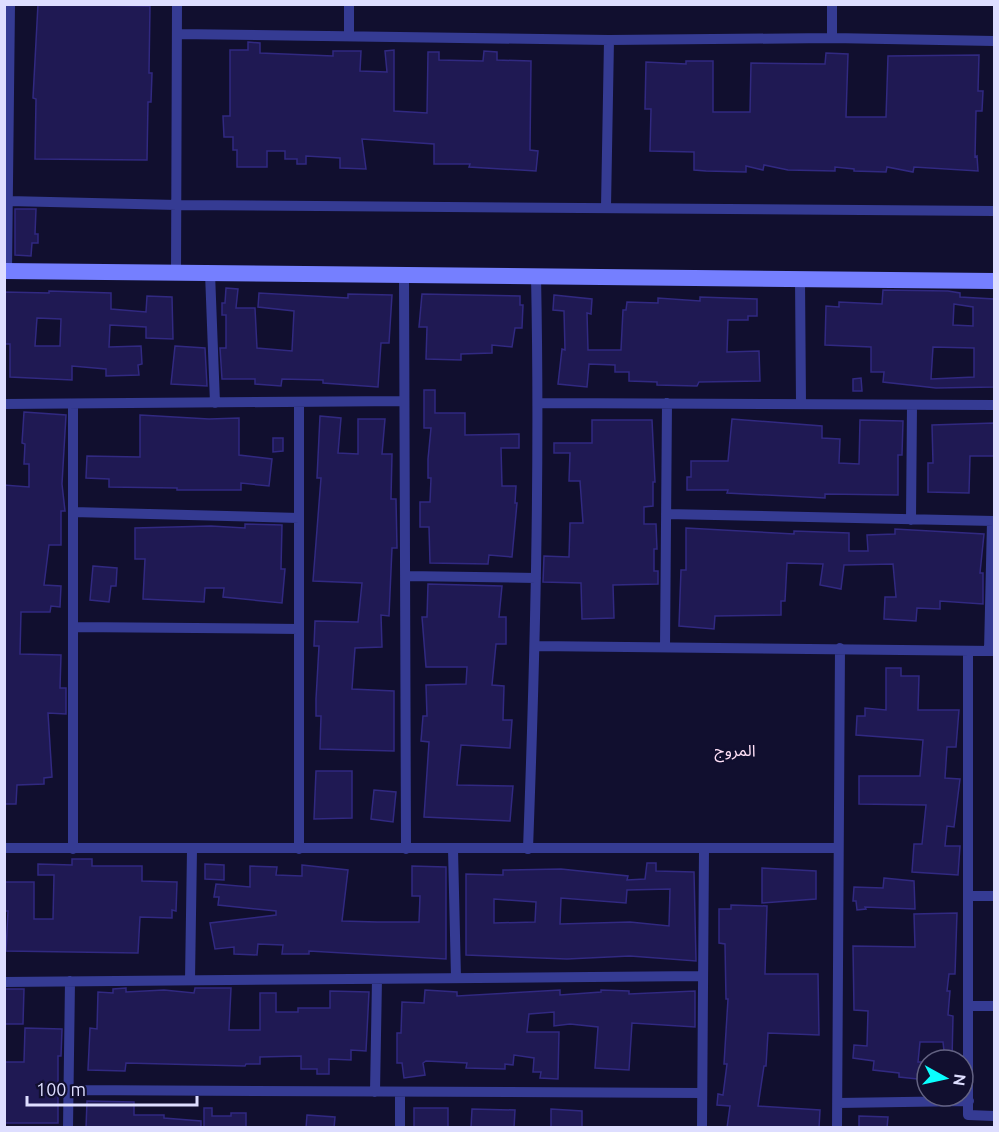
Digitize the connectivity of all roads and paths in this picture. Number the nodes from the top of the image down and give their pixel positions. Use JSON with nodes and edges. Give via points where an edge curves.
{"nodes":[{"id":1,"x":10,"y":4,"type":"edge"},
{"id":2,"x":177,"y":4,"type":"edge"},
{"id":3,"x":349,"y":4,"type":"edge"},
{"id":4,"x":832,"y":4,"type":"edge"},
{"id":5,"x":177,"y":34,"type":"junction"},
{"id":6,"x":349,"y":36,"type":"junction"},
{"id":7,"x":832,"y":38,"type":"junction"},
{"id":8,"x":609,"y":40,"type":"junction"},
{"id":9,"x":994,"y":41,"type":"edge"},
{"id":10,"x":8,"y":201,"type":"junction"},
{"id":11,"x":177,"y":205,"type":"junction"},
{"id":12,"x":606,"y":207,"type":"junction"},
{"id":13,"x":994,"y":211,"type":"edge"},
{"id":14,"x":6,"y":271,"type":"edge"},
{"id":15,"x":176,"y":273,"type":"junction"},
{"id":16,"x":210,"y":273,"type":"junction"},
{"id":17,"x":404,"y":274,"type":"junction"},
{"id":18,"x":536,"y":276,"type":"junction"},
{"id":19,"x":800,"y":279,"type":"junction"},
{"id":20,"x":994,"y":281,"type":"edge"},
{"id":21,"x":404,"y":401,"type":"junction"},
{"id":22,"x":299,"y":402,"type":"junction"},
{"id":23,"x":215,"y":403,"type":"junction"},
{"id":24,"x":539,"y":403,"type":"junction"},
{"id":25,"x":667,"y":403,"type":"junction"},
{"id":26,"x":4,"y":404,"type":"edge"},
{"id":27,"x":73,"y":404,"type":"junction"},
{"id":28,"x":801,"y":404,"type":"junction"},
{"id":29,"x":912,"y":405,"type":"junction"},
{"id":30,"x":994,"y":405,"type":"edge"},
{"id":31,"x":73,"y":512,"type":"junction"},
{"id":32,"x":666,"y":514,"type":"junction"},
{"id":33,"x":299,"y":518,"type":"junction"},
{"id":34,"x":911,"y":520,"type":"junction"},
{"id":35,"x":993,"y":521,"type":"edge"},
{"id":36,"x":405,"y":576,"type":"junction"},
{"id":37,"x":536,"y":578,"type":"junction"},
{"id":38,"x":73,"y":627,"type":"junction"},
{"id":39,"x":299,"y":629,"type":"junction"},
{"id":40,"x":535,"y":646,"type":"junction"},
{"id":41,"x":665,"y":647,"type":"junction"},
{"id":42,"x":840,"y":648,"type":"junction"},
{"id":43,"x":968,"y":651,"type":"junction"},
{"id":44,"x":992,"y":651,"type":"edge"},
{"id":45,"x":4,"y":848,"type":"edge"},
{"id":46,"x":837,"y":848,"type":"junction"},
{"id":47,"x":73,"y":849,"type":"junction"},
{"id":48,"x":192,"y":849,"type":"junction"},
{"id":49,"x":299,"y":849,"type":"junction"},
{"id":50,"x":406,"y":849,"type":"junction"},
{"id":51,"x":453,"y":849,"type":"junction"},
{"id":52,"x":528,"y":849,"type":"junction"},
{"id":53,"x":704,"y":849,"type":"junction"},
{"id":54,"x":970,"y":896,"type":"junction"},
{"id":55,"x":994,"y":896,"type":"edge"},
{"id":56,"x":703,"y":976,"type":"junction"},
{"id":57,"x":456,"y":978,"type":"junction"},
{"id":58,"x":377,"y":979,"type":"junction"},
{"id":59,"x":190,"y":980,"type":"junction"},
{"id":60,"x":70,"y":981,"type":"junction"},
{"id":61,"x":4,"y":982,"type":"edge"},
{"id":62,"x":969,"y":1006,"type":"junction"},
{"id":63,"x":994,"y":1006,"type":"edge"},
{"id":64,"x":969,"y":1048,"type":"edge"},
{"id":65,"x":69,"y":1090,"type":"junction"},
{"id":66,"x":375,"y":1092,"type":"junction"},
{"id":67,"x":399,"y":1092,"type":"junction"},
{"id":68,"x":702,"y":1093,"type":"junction"},
{"id":69,"x":915,"y":1102,"type":"edge"},
{"id":70,"x":838,"y":1103,"type":"junction"},
{"id":71,"x":969,"y":1108,"type":"edge"},
{"id":72,"x":994,"y":1116,"type":"edge"},
{"id":73,"x":68,"y":1128,"type":"edge"},
{"id":74,"x":400,"y":1128,"type":"edge"},
{"id":75,"x":702,"y":1128,"type":"edge"},
{"id":76,"x":837,"y":1128,"type":"edge"}],
"edges":[{"from":1,"to":10,"type":"street"},
{"from":2,"to":5,"type":"street"},
{"from":3,"to":6,"type":"street"},
{"from":4,"to":7,"type":"street"},
{"from":5,"to":6,"type":"street"},
{"from":5,"to":11,"type":"street"},
{"from":6,"to":8,"type":"street"},
{"from":7,"to":8,"type":"street"},
{"from":7,"to":9,"type":"street"},
{"from":8,"to":12,"type":"street"},
{"from":10,"to":11,"type":"street"},
{"from":10,"to":14,"type":"street"},
{"from":11,"to":12,"type":"street"},
{"from":11,"to":15,"type":"street"},
{"from":12,"to":13,"type":"street"},
{"from":14,"to":15,"type":"street"},
{"from":15,"to":16,"type":"street"},
{"from":16,"to":17,"type":"street"},
{"from":16,"to":23,"type":"street"},
{"from":17,"to":18,"type":"street"},
{"from":17,"to":21,"type":"street"},
{"from":18,"to":19,"type":"street"},
{"from":18,"to":24,"type":"street"},
{"from":19,"to":20,"type":"street"},
{"from":19,"to":28,"type":"street"},
{"from":21,"to":22,"type":"street"},
{"from":21,"to":36,"type":"street"},
{"from":22,"to":23,"type":"street"},
{"from":22,"to":33,"type":"street"},
{"from":23,"to":27,"type":"street"},
{"from":24,"to":25,"type":"street"},
{"from":24,"to":37,"type":"street"},
{"from":25,"to":28,"type":"street"},
{"from":25,"to":32,"type":"street"},
{"from":26,"to":27,"type":"street"},
{"from":27,"to":31,"type":"street"},
{"from":28,"to":29,"type":"street"},
{"from":29,"to":30,"type":"street"},
{"from":29,"to":34,"type":"street"},
{"from":31,"to":33,"type":"street"},
{"from":31,"to":38,"type":"street"},
{"from":32,"to":34,"type":"street"},
{"from":32,"to":41,"type":"street"},
{"from":33,"to":39,"type":"street"},
{"from":34,"to":35,"type":"street"},
{"from":35,"to":44,"type":"street"},
{"from":36,"to":37,"type":"street"},
{"from":36,"to":50,"type":"street"},
{"from":37,"to":40,"type":"street"},
{"from":38,"to":39,"type":"street"},
{"from":38,"to":47,"type":"street"},
{"from":39,"to":49,"type":"street"},
{"from":40,"to":41,"type":"street"},
{"from":40,"to":52,"type":"street"},
{"from":41,"to":42,"type":"street"},
{"from":42,"to":43,"type":"street"},
{"from":42,"to":46,"type":"street"},
{"from":43,"to":44,"type":"street"},
{"from":43,"to":54,"type":"street"},
{"from":45,"to":47,"type":"street"},
{"from":46,"to":53,"type":"street"},
{"from":46,"to":70,"type":"street"},
{"from":47,"to":48,"type":"street"},
{"from":48,"to":49,"type":"street"},
{"from":48,"to":59,"type":"street"},
{"from":49,"to":50,"type":"street"},
{"from":50,"to":51,"type":"street"},
{"from":51,"to":52,"type":"street"},
{"from":51,"to":57,"type":"street"},
{"from":52,"to":53,"type":"street"},
{"from":53,"to":56,"type":"street"},
{"from":54,"to":55,"type":"street"},
{"from":54,"to":62,"type":"street"},
{"from":56,"to":57,"type":"street"},
{"from":56,"to":68,"type":"street"},
{"from":57,"to":58,"type":"street"},
{"from":58,"to":59,"type":"street"},
{"from":58,"to":66,"type":"street"},
{"from":59,"to":60,"type":"street"},
{"from":60,"to":61,"type":"street"},
{"from":60,"to":65,"type":"street"},
{"from":62,"to":63,"type":"street"},
{"from":62,"to":64,"type":"street"},
{"from":65,"to":66,"type":"street"},
{"from":65,"to":73,"type":"street"},
{"from":66,"to":67,"type":"street"},
{"from":67,"to":68,"type":"street"},
{"from":67,"to":74,"type":"street"},
{"from":68,"to":75,"type":"street"},
{"from":69,"to":70,"type":"street"},
{"from":70,"to":76,"type":"street"},
{"from":71,"to":72,"type":"street","via":[[969,1115]]}]}
